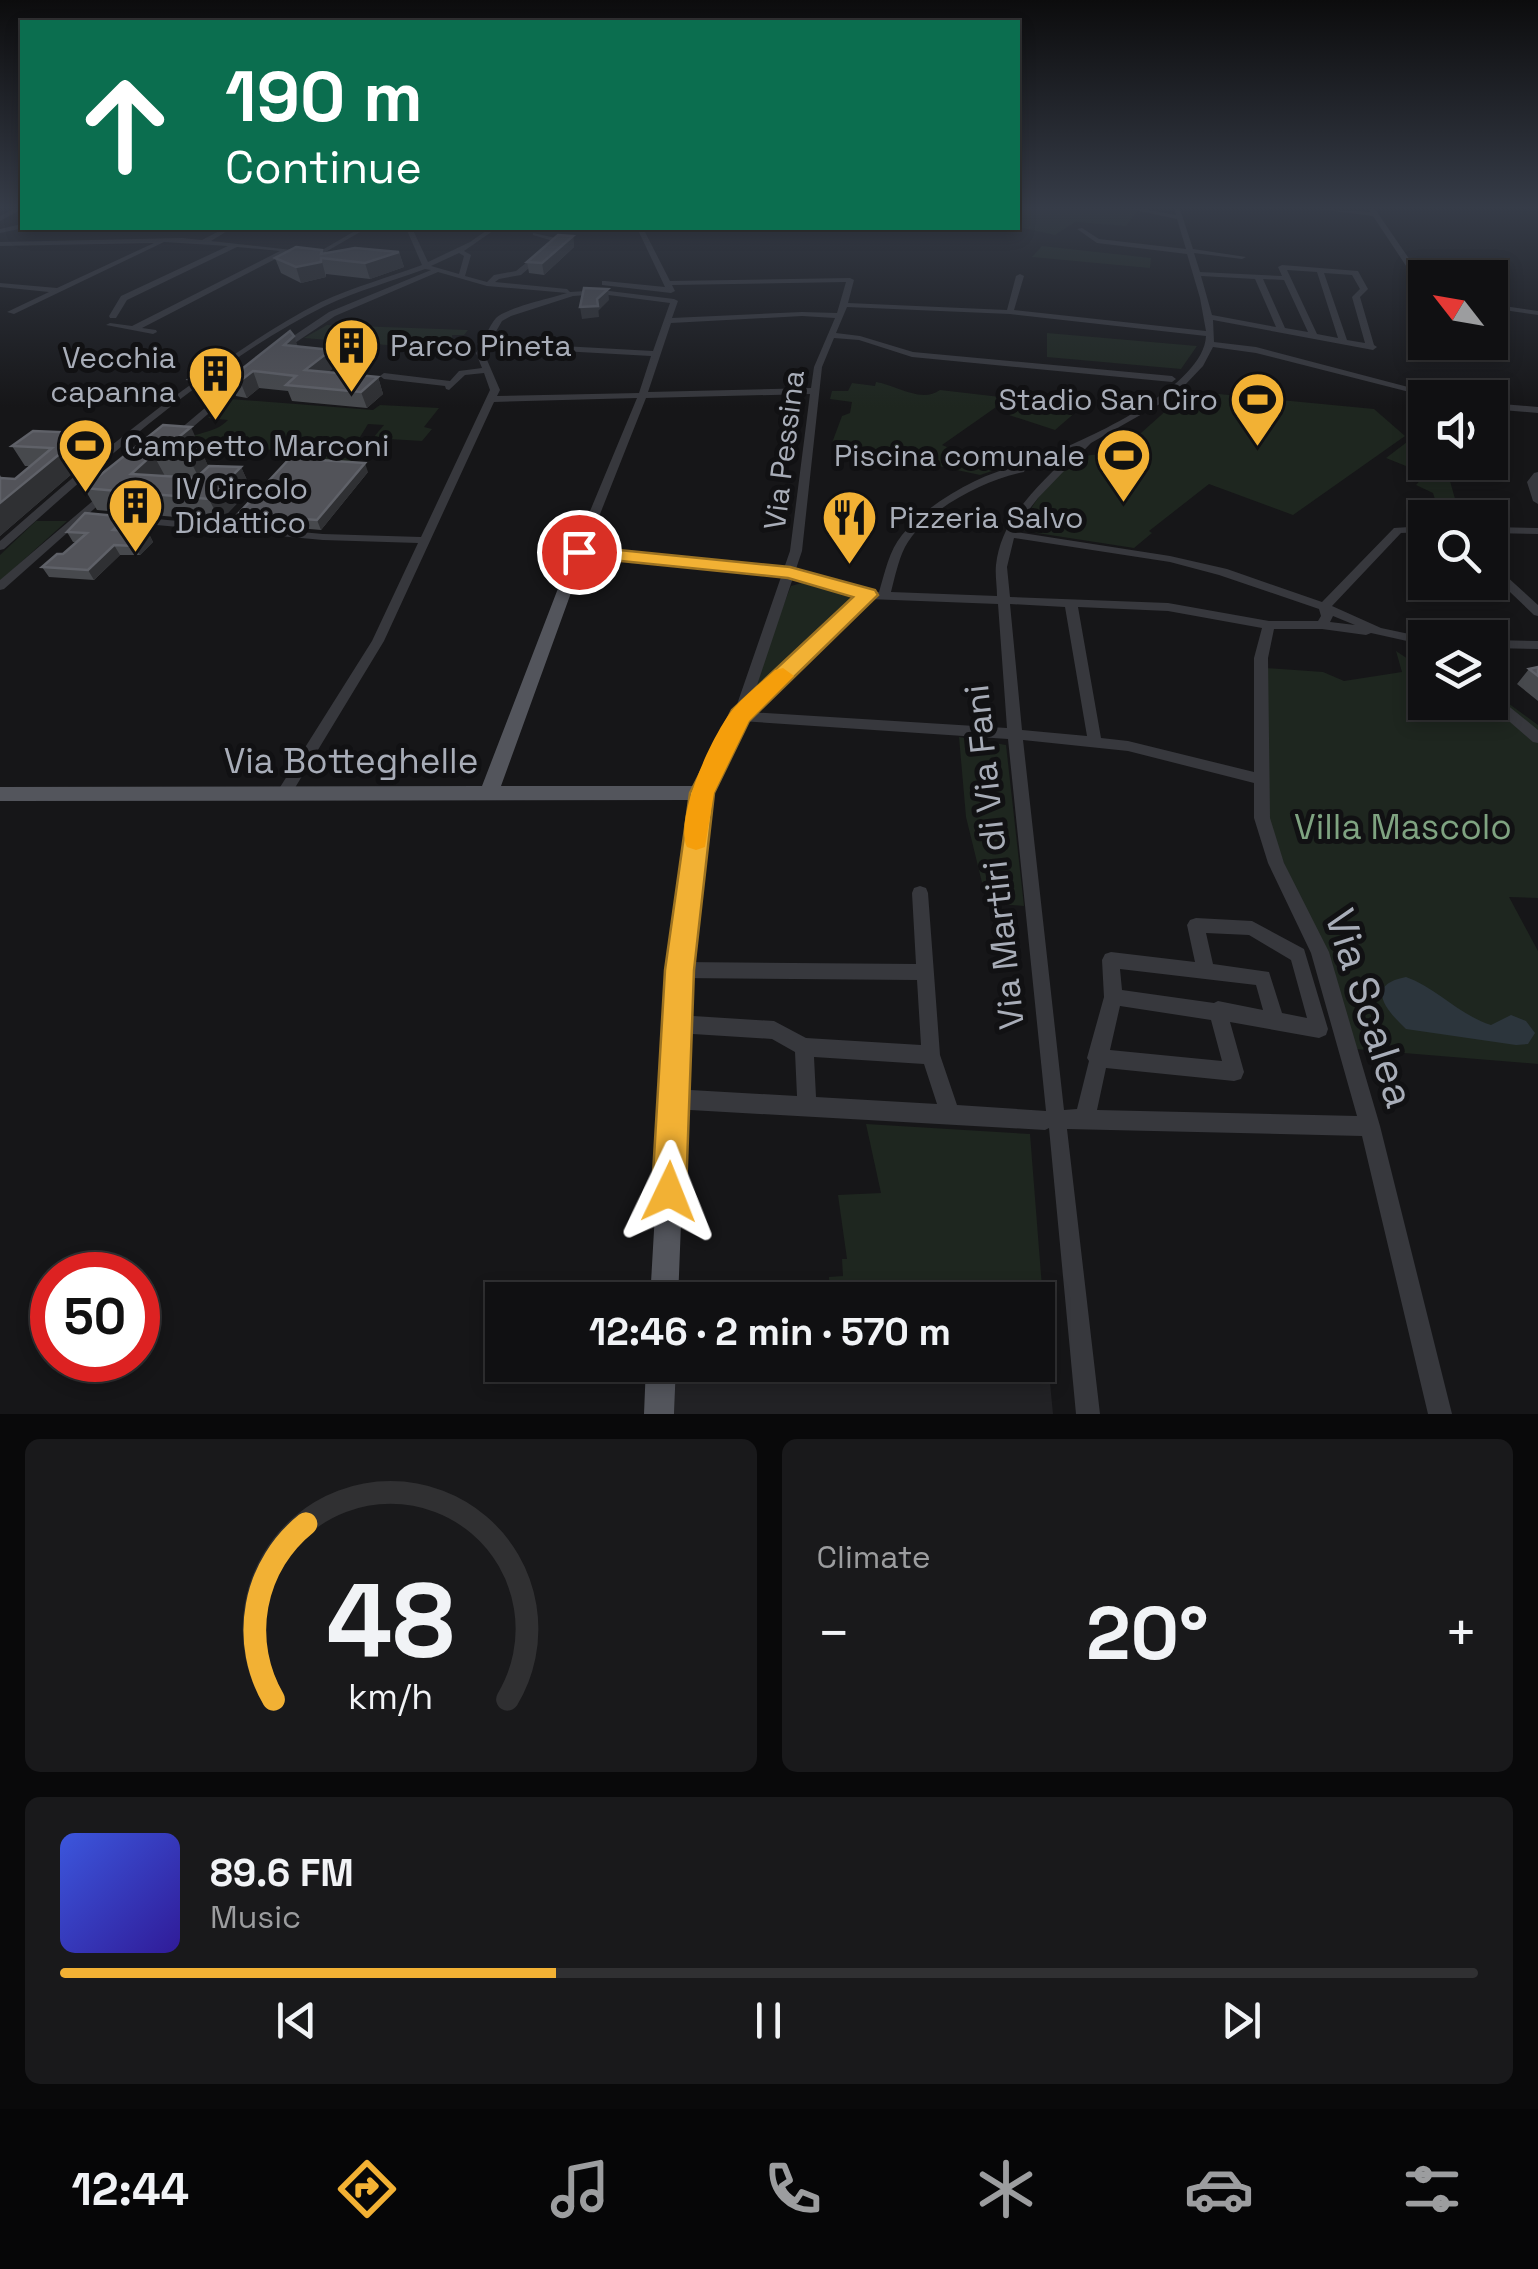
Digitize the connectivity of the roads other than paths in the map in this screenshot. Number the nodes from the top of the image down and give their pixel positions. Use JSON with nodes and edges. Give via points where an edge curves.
{"nodes":[{"id":1,"x":90,"y":275,"type":"edge"},
{"id":2,"x":172,"y":275,"type":"edge"},
{"id":3,"x":239,"y":275,"type":"edge"},
{"id":4,"x":397,"y":275,"type":"edge"},
{"id":5,"x":426,"y":275,"type":"edge"},
{"id":6,"x":452,"y":275,"type":"edge"},
{"id":7,"x":461,"y":275,"type":"edge"},
{"id":8,"x":508,"y":275,"type":"edge"},
{"id":9,"x":664,"y":275,"type":"edge"},
{"id":10,"x":1196,"y":275,"type":"edge"},
{"id":11,"x":1216,"y":275,"type":"edge"},
{"id":12,"x":1286,"y":275,"type":"edge"},
{"id":13,"x":1322,"y":275,"type":"edge"},
{"id":14,"x":1356,"y":275,"type":"edge"},
{"id":15,"x":1020,"y":276,"type":"dead end"},
{"id":16,"x":1258,"y":277,"type":"junction"},
{"id":17,"x":460,"y":278,"type":"junction"},
{"id":18,"x":1288,"y":278,"type":"junction"},
{"id":19,"x":487,"y":284,"type":"junction"},
{"id":20,"x":0,"y":285,"type":"edge"},
{"id":21,"x":670,"y":286,"type":"junction"},
{"id":22,"x":58,"y":290,"type":"junction"},
{"id":23,"x":594,"y":292,"type":"junction"},
{"id":24,"x":554,"y":296,"type":"junction"},
{"id":25,"x":674,"y":301,"type":"junction"},
{"id":26,"x":844,"y":306,"type":"junction"},
{"id":27,"x":1508,"y":309,"type":"edge"},
{"id":28,"x":11,"y":312,"type":"dead end"},
{"id":29,"x":1010,"y":312,"type":"junction"},
{"id":30,"x":1538,"y":313,"type":"edge"},
{"id":31,"x":839,"y":316,"type":"junction"},
{"id":32,"x":1206,"y":316,"type":"junction"},
{"id":33,"x":667,"y":321,"type":"junction"},
{"id":34,"x":132,"y":329,"type":"junction"},
{"id":35,"x":1282,"y":329,"type":"junction"},
{"id":36,"x":153,"y":332,"type":"dead end"},
{"id":37,"x":1313,"y":335,"type":"junction"},
{"id":38,"x":830,"y":337,"type":"junction"},
{"id":39,"x":1210,"y":339,"type":"junction"},
{"id":40,"x":1344,"y":342,"type":"junction"},
{"id":41,"x":482,"y":344,"type":"junction"},
{"id":42,"x":245,"y":352,"type":"junction"},
{"id":43,"x":259,"y":353,"type":"edge"},
{"id":44,"x":274,"y":354,"type":"edge"},
{"id":45,"x":656,"y":354,"type":"junction"},
{"id":46,"x":216,"y":370,"type":"junction"},
{"id":47,"x":486,"y":370,"type":"junction"},
{"id":48,"x":384,"y":376,"type":"dead end"},
{"id":49,"x":1172,"y":379,"type":"dead end"},
{"id":50,"x":1408,"y":388,"type":"edge"},
{"id":51,"x":814,"y":391,"type":"junction"},
{"id":52,"x":642,"y":396,"type":"junction"},
{"id":53,"x":492,"y":399,"type":"junction"},
{"id":54,"x":1508,"y":408,"type":"edge"},
{"id":55,"x":1538,"y":410,"type":"edge"},
{"id":56,"x":1090,"y":438,"type":"junction"},
{"id":57,"x":170,"y":442,"type":"edge"},
{"id":58,"x":1012,"y":470,"type":"junction"},
{"id":59,"x":1538,"y":475,"type":"edge"},
{"id":60,"x":126,"y":477,"type":"edge"},
{"id":61,"x":1041,"y":486,"type":"junction"},
{"id":62,"x":1538,"y":502,"type":"edge"},
{"id":63,"x":41,"y":512,"type":"junction"},
{"id":64,"x":78,"y":515,"type":"junction"},
{"id":65,"x":237,"y":515,"type":"edge"},
{"id":66,"x":226,"y":526,"type":"junction"},
{"id":67,"x":1408,"y":530,"type":"edge"},
{"id":68,"x":1508,"y":530,"type":"edge"},
{"id":69,"x":1538,"y":531,"type":"edge"},
{"id":70,"x":1008,"y":534,"type":"junction"},
{"id":71,"x":425,"y":540,"type":"junction"},
{"id":72,"x":0,"y":547,"type":"edge"},
{"id":73,"x":579,"y":552,"type":"junction"},
{"id":74,"x":790,"y":572,"type":"junction"},
{"id":75,"x":1508,"y":584,"type":"edge"},
{"id":76,"x":0,"y":586,"type":"edge"},
{"id":77,"x":876,"y":594,"type":"junction"},
{"id":78,"x":1005,"y":600,"type":"junction"},
{"id":79,"x":1071,"y":606,"type":"junction"},
{"id":80,"x":1324,"y":607,"type":"junction"},
{"id":81,"x":1538,"y":612,"type":"edge"},
{"id":82,"x":1269,"y":625,"type":"junction"},
{"id":83,"x":1322,"y":625,"type":"junction"},
{"id":84,"x":1378,"y":631,"type":"junction"},
{"id":85,"x":1408,"y":639,"type":"edge"},
{"id":86,"x":1508,"y":644,"type":"edge"},
{"id":87,"x":1538,"y":645,"type":"edge"},
{"id":88,"x":1508,"y":713,"type":"edge"},
{"id":89,"x":740,"y":716,"type":"junction"},
{"id":90,"x":1014,"y":734,"type":"junction"},
{"id":91,"x":1538,"y":738,"type":"edge"},
{"id":92,"x":1095,"y":742,"type":"junction"},
{"id":93,"x":1260,"y":779,"type":"junction"},
{"id":94,"x":284,"y":792,"type":"junction"},
{"id":95,"x":490,"y":793,"type":"junction"},
{"id":96,"x":702,"y":793,"type":"junction"},
{"id":97,"x":0,"y":794,"type":"edge"},
{"id":98,"x":920,"y":893,"type":"dead end"},
{"id":99,"x":680,"y":970,"type":"junction"},
{"id":100,"x":924,"y":972,"type":"junction"},
{"id":101,"x":1206,"y":972,"type":"junction"},
{"id":102,"x":1113,"y":997,"type":"junction"},
{"id":103,"x":1218,"y":1010,"type":"junction"},
{"id":104,"x":1275,"y":1020,"type":"junction"},
{"id":105,"x":677,"y":1024,"type":"junction"},
{"id":106,"x":804,"y":1047,"type":"junction"},
{"id":107,"x":931,"y":1055,"type":"junction"},
{"id":108,"x":1097,"y":1058,"type":"junction"},
{"id":109,"x":673,"y":1099,"type":"junction"},
{"id":110,"x":806,"y":1106,"type":"junction"},
{"id":111,"x":950,"y":1114,"type":"junction"},
{"id":112,"x":1062,"y":1119,"type":"junction"},
{"id":113,"x":1370,"y":1126,"type":"junction"},
{"id":114,"x":665,"y":1282,"type":"edge"},
{"id":115,"x":660,"y":1382,"type":"edge"},
{"id":116,"x":658,"y":1414,"type":"edge"},
{"id":117,"x":1088,"y":1414,"type":"edge"},
{"id":118,"x":1440,"y":1414,"type":"edge"}],
"edges":[{"from":1,"to":22,"type":"street"},
{"from":2,"to":34,"type":"street","via":[[124,298],[112,321]]},
{"from":3,"to":34,"type":"street"},
{"from":4,"to":42,"type":"street","via":[[322,305]]},
{"from":5,"to":44,"type":"street","via":[[332,314]]},
{"from":6,"to":17,"type":"street"},
{"from":7,"to":17,"type":"street"},
{"from":8,"to":19,"type":"street"},
{"from":9,"to":21,"type":"street"},
{"from":10,"to":32,"type":"street"},
{"from":11,"to":16,"type":"street"},
{"from":12,"to":18,"type":"street"},
{"from":13,"to":40,"type":"street"},
{"from":14,"to":40,"type":"street","via":[[1372,346]]},
{"from":15,"to":29,"type":"street"},
{"from":16,"to":18,"type":"street"},
{"from":16,"to":35,"type":"street"},
{"from":17,"to":19,"type":"street"},
{"from":18,"to":37,"type":"street"},
{"from":19,"to":24,"type":"street"},
{"from":20,"to":22,"type":"street"},
{"from":21,"to":23,"type":"street","via":[[601,279]]},
{"from":21,"to":25,"type":"street"},
{"from":21,"to":26,"type":"street","name":"Via Pessina","via":[[850,280]]},
{"from":22,"to":28,"type":"street"},
{"from":23,"to":24,"type":"street"},
{"from":23,"to":25,"type":"street"},
{"from":24,"to":41,"type":"street","via":[[498,320]]},
{"from":25,"to":33,"type":"street"},
{"from":26,"to":29,"type":"street"},
{"from":26,"to":31,"type":"street","name":"Via Pessina"},
{"from":27,"to":30,"type":"street"},
{"from":29,"to":39,"type":"street"},
{"from":31,"to":33,"type":"street"},
{"from":31,"to":38,"type":"street","name":"Via Pessina"},
{"from":32,"to":35,"type":"street"},
{"from":32,"to":39,"type":"street"},
{"from":33,"to":45,"type":"street"},
{"from":34,"to":36,"type":"street"},
{"from":35,"to":37,"type":"street"},
{"from":37,"to":40,"type":"street"},
{"from":38,"to":49,"type":"street","via":[[912,354]]},
{"from":38,"to":51,"type":"street","name":"Via Pessina"},
{"from":39,"to":50,"type":"street"},
{"from":39,"to":56,"type":"street","via":[[1194,372],[1119,426]]},
{"from":41,"to":45,"type":"street"},
{"from":41,"to":47,"type":"street"},
{"from":42,"to":43,"type":"street"},
{"from":42,"to":46,"type":"street"},
{"from":45,"to":52,"type":"street"},
{"from":46,"to":57,"type":"street","via":[[251,374]]},
{"from":46,"to":63,"type":"street"},
{"from":47,"to":48,"type":"street","via":[[462,372],[450,386]]},
{"from":47,"to":53,"type":"street"},
{"from":51,"to":52,"type":"street"},
{"from":51,"to":74,"type":"street","name":"Via Pessina"},
{"from":52,"to":53,"type":"street"},
{"from":52,"to":73,"type":"street"},
{"from":53,"to":71,"type":"street"},
{"from":54,"to":55,"type":"street"},
{"from":56,"to":58,"type":"street","via":[[1045,462]]},
{"from":56,"to":61,"type":"street"},
{"from":58,"to":61,"type":"street","via":[[1036,474]]},
{"from":58,"to":77,"type":"street","via":[[972,486],[915,528]]},
{"from":59,"to":62,"type":"street","via":[[1532,482]]},
{"from":60,"to":64,"type":"street"},
{"from":61,"to":70,"type":"street"},
{"from":63,"to":64,"type":"street"},
{"from":63,"to":72,"type":"street"},
{"from":64,"to":66,"type":"street"},
{"from":64,"to":76,"type":"street"},
{"from":65,"to":66,"type":"street"},
{"from":66,"to":71,"type":"street"},
{"from":67,"to":80,"type":"street","via":[[1398,530]]},
{"from":68,"to":69,"type":"street"},
{"from":70,"to":78,"type":"street","name":"Via Martiri di Via Fani","via":[[1001,566]]},
{"from":70,"to":80,"type":"street","via":[[1170,559]]},
{"from":71,"to":94,"type":"street","via":[[378,641]]},
{"from":73,"to":74,"type":"main road"},
{"from":73,"to":95,"type":"main road"},
{"from":74,"to":77,"type":"main road"},
{"from":74,"to":89,"type":"street","name":"Via Pessina"},
{"from":75,"to":81,"type":"street"},
{"from":77,"to":78,"type":"street"},
{"from":77,"to":89,"type":"main road"},
{"from":78,"to":79,"type":"street"},
{"from":78,"to":90,"type":"street","name":"Via Martiri di Via Fani"},
{"from":79,"to":82,"type":"street","via":[[1168,608]]},
{"from":79,"to":92,"type":"street"},
{"from":80,"to":83,"type":"street"},
{"from":80,"to":84,"type":"street"},
{"from":82,"to":83,"type":"street"},
{"from":82,"to":93,"type":"street","name":"Via Scalea","via":[[1261,658]]},
{"from":83,"to":84,"type":"street"},
{"from":84,"to":85,"type":"street"},
{"from":86,"to":87,"type":"street"},
{"from":88,"to":91,"type":"street"},
{"from":89,"to":90,"type":"street"},
{"from":89,"to":96,"type":"main road"},
{"from":90,"to":92,"type":"street"},
{"from":90,"to":112,"type":"street","name":"Via Martiri di Via Fani"},
{"from":92,"to":93,"type":"street"},
{"from":93,"to":113,"type":"street","name":"Via Scalea","via":[[1271,848],[1320,952]]},
{"from":94,"to":95,"type":"main road","name":"Via Botteghelle"},
{"from":94,"to":97,"type":"main road","name":"Via Botteghelle"},
{"from":95,"to":96,"type":"main road","name":"Via Botteghelle"},
{"from":96,"to":99,"type":"main road"},
{"from":98,"to":100,"type":"street"},
{"from":99,"to":100,"type":"street"},
{"from":99,"to":105,"type":"main road"},
{"from":100,"to":107,"type":"street"},
{"from":101,"to":102,"type":"street","via":[[1111,960]]},
{"from":101,"to":104,"type":"street","via":[[1264,978]]},
{"from":101,"to":104,"type":"street","via":[[1196,925],[1252,928],[1298,955],[1319,1028]]},
{"from":102,"to":103,"type":"street"},
{"from":102,"to":108,"type":"street"},
{"from":103,"to":104,"type":"street"},
{"from":103,"to":108,"type":"street","via":[[1234,1072]]},
{"from":105,"to":106,"type":"street","via":[[774,1030]]},
{"from":105,"to":109,"type":"main road"},
{"from":106,"to":107,"type":"street"},
{"from":106,"to":110,"type":"street"},
{"from":107,"to":111,"type":"street"},
{"from":108,"to":112,"type":"street"},
{"from":109,"to":110,"type":"street"},
{"from":109,"to":114,"type":"main road"},
{"from":110,"to":111,"type":"street"},
{"from":111,"to":112,"type":"street"},
{"from":112,"to":113,"type":"street"},
{"from":112,"to":117,"type":"street","name":"Via Martiri di Via Fani"},
{"from":113,"to":118,"type":"street","name":"Via Scalea"},
{"from":115,"to":116,"type":"main road"}]}
